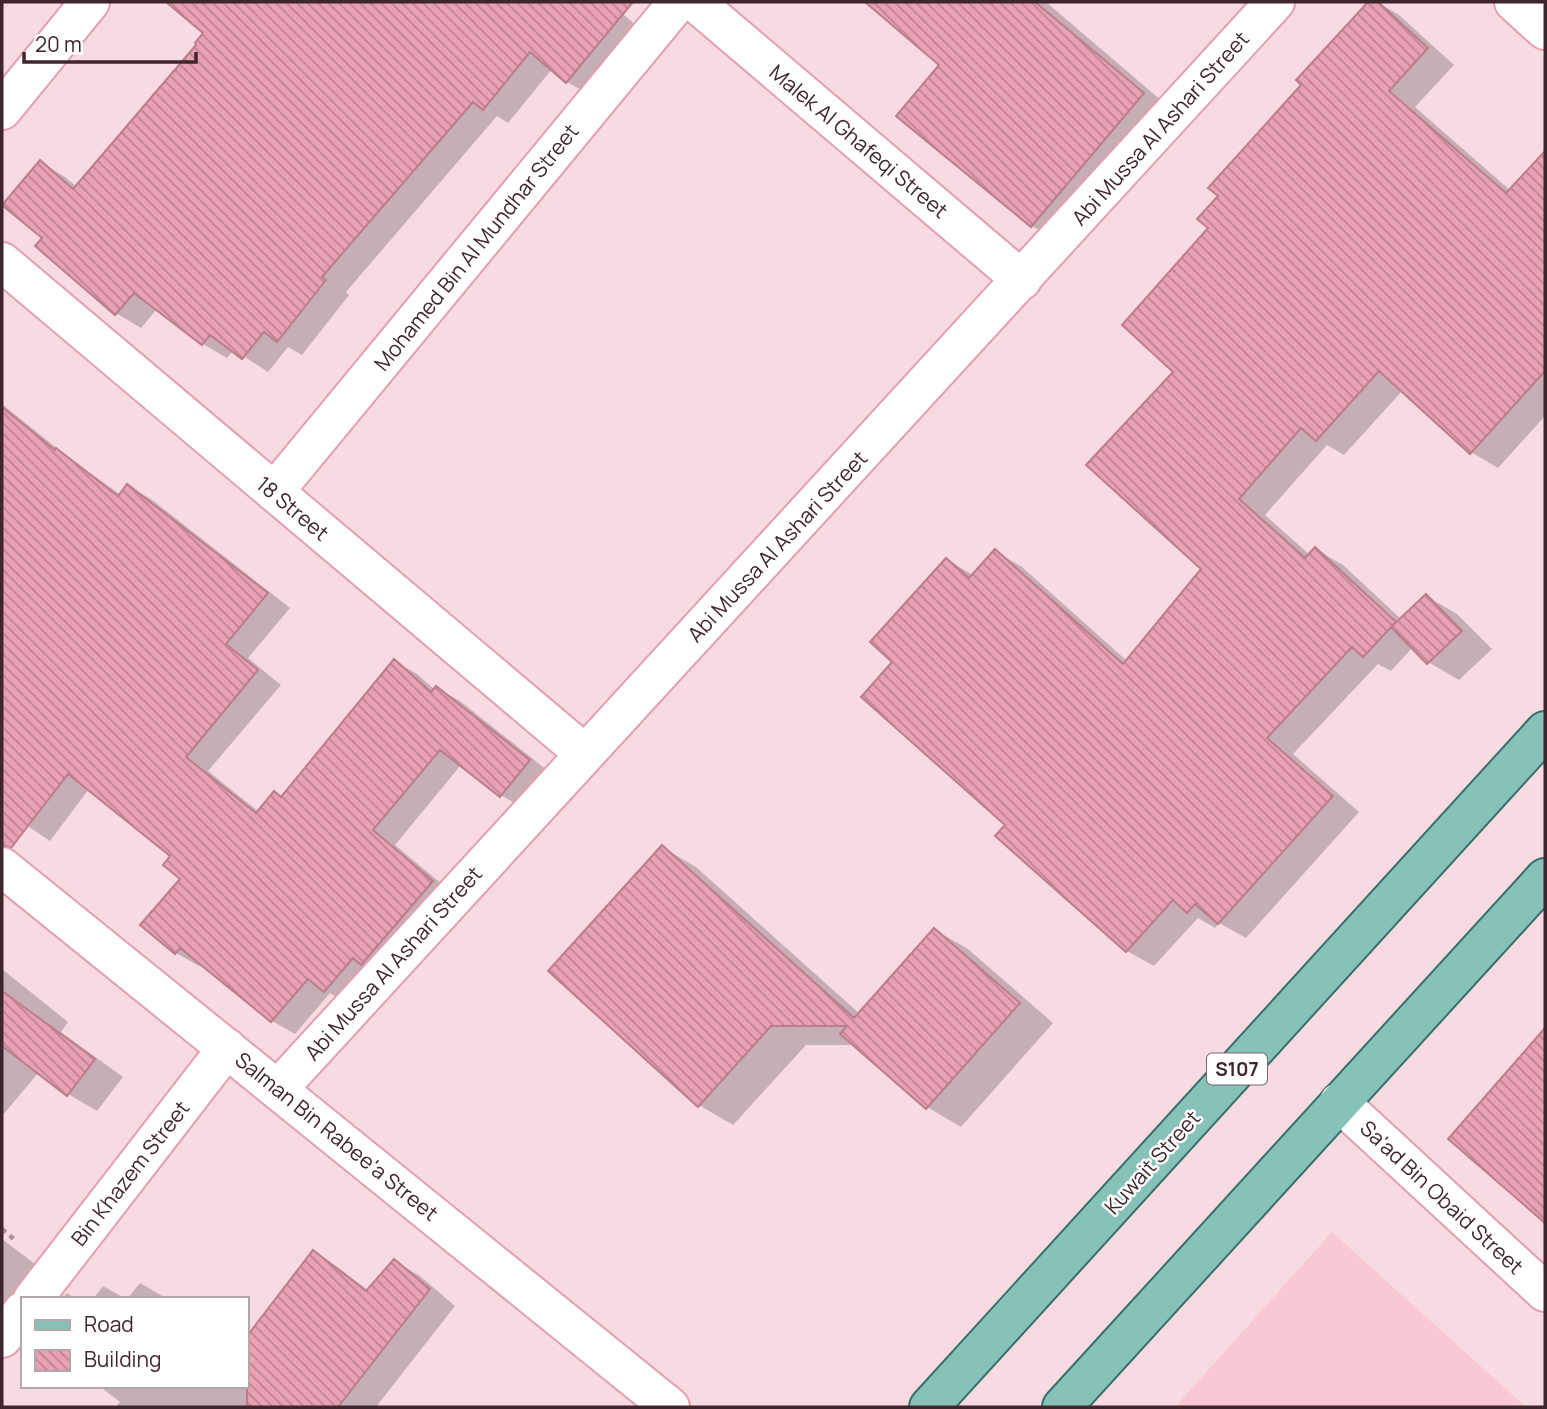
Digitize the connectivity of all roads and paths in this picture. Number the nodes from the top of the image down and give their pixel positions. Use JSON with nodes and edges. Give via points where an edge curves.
{"nodes":[{"id":1,"x":90,"y":2,"type":"edge"},
{"id":2,"x":678,"y":2,"type":"edge"},
{"id":3,"x":695,"y":2,"type":"edge"},
{"id":4,"x":1275,"y":2,"type":"edge"},
{"id":5,"x":1514,"y":2,"type":"edge"},
{"id":6,"x":1545,"y":30,"type":"edge"},
{"id":7,"x":2,"y":110,"type":"edge"},
{"id":8,"x":2,"y":262,"type":"edge"},
{"id":9,"x":1022,"y":280,"type":"junction"},
{"id":10,"x":274,"y":492,"type":"junction"},
{"id":11,"x":1545,"y":731,"type":"edge"},
{"id":12,"x":585,"y":754,"type":"junction"},
{"id":13,"x":2,"y":867,"type":"edge"},
{"id":14,"x":1545,"y":878,"type":"edge"},
{"id":15,"x":228,"y":1048,"type":"junction"},
{"id":16,"x":278,"y":1089,"type":"junction"},
{"id":17,"x":1339,"y":1102,"type":"junction"},
{"id":18,"x":1545,"y":1292,"type":"edge"},
{"id":19,"x":35,"y":1297,"type":"edge"},
{"id":20,"x":21,"y":1314,"type":"edge"},
{"id":21,"x":2,"y":1338,"type":"edge"},
{"id":22,"x":670,"y":1407,"type":"edge"},
{"id":23,"x":929,"y":1407,"type":"edge"},
{"id":24,"x":1062,"y":1407,"type":"edge"}],
"edges":[{"from":1,"to":7,"type":"street"},
{"from":2,"to":10,"type":"street","name":"Mohamed Bin Al Mundhar Street"},
{"from":3,"to":9,"type":"street","name":"Malek Al Ghafeqi Street"},
{"from":4,"to":9,"type":"street","name":"Abi Mussa Al Ashari Street"},
{"from":5,"to":6,"type":"street"},
{"from":8,"to":10,"type":"street","name":"18 Street"},
{"from":9,"to":12,"type":"street","name":"Abi Mussa Al Ashari Street"},
{"from":10,"to":12,"type":"street","name":"18 Street"},
{"from":11,"to":23,"type":"main road","name":"Kuwait Street","number":"S107"},
{"from":12,"to":16,"type":"street","name":"Abi Mussa Al Ashari Street"},
{"from":13,"to":15,"type":"street","name":"Salman Bin Rabee'a Street"},
{"from":14,"to":17,"type":"main road"},
{"from":15,"to":16,"type":"street","name":"Salman Bin Rabee'a Street"},
{"from":15,"to":19,"type":"street","name":"Bin Khazem Street"},
{"from":16,"to":22,"type":"street","name":"Salman Bin Rabee'a Street"},
{"from":17,"to":18,"type":"street","name":"Sa'ad Bin Obaid Street"},
{"from":17,"to":24,"type":"main road"},
{"from":20,"to":21,"type":"street"}]}
